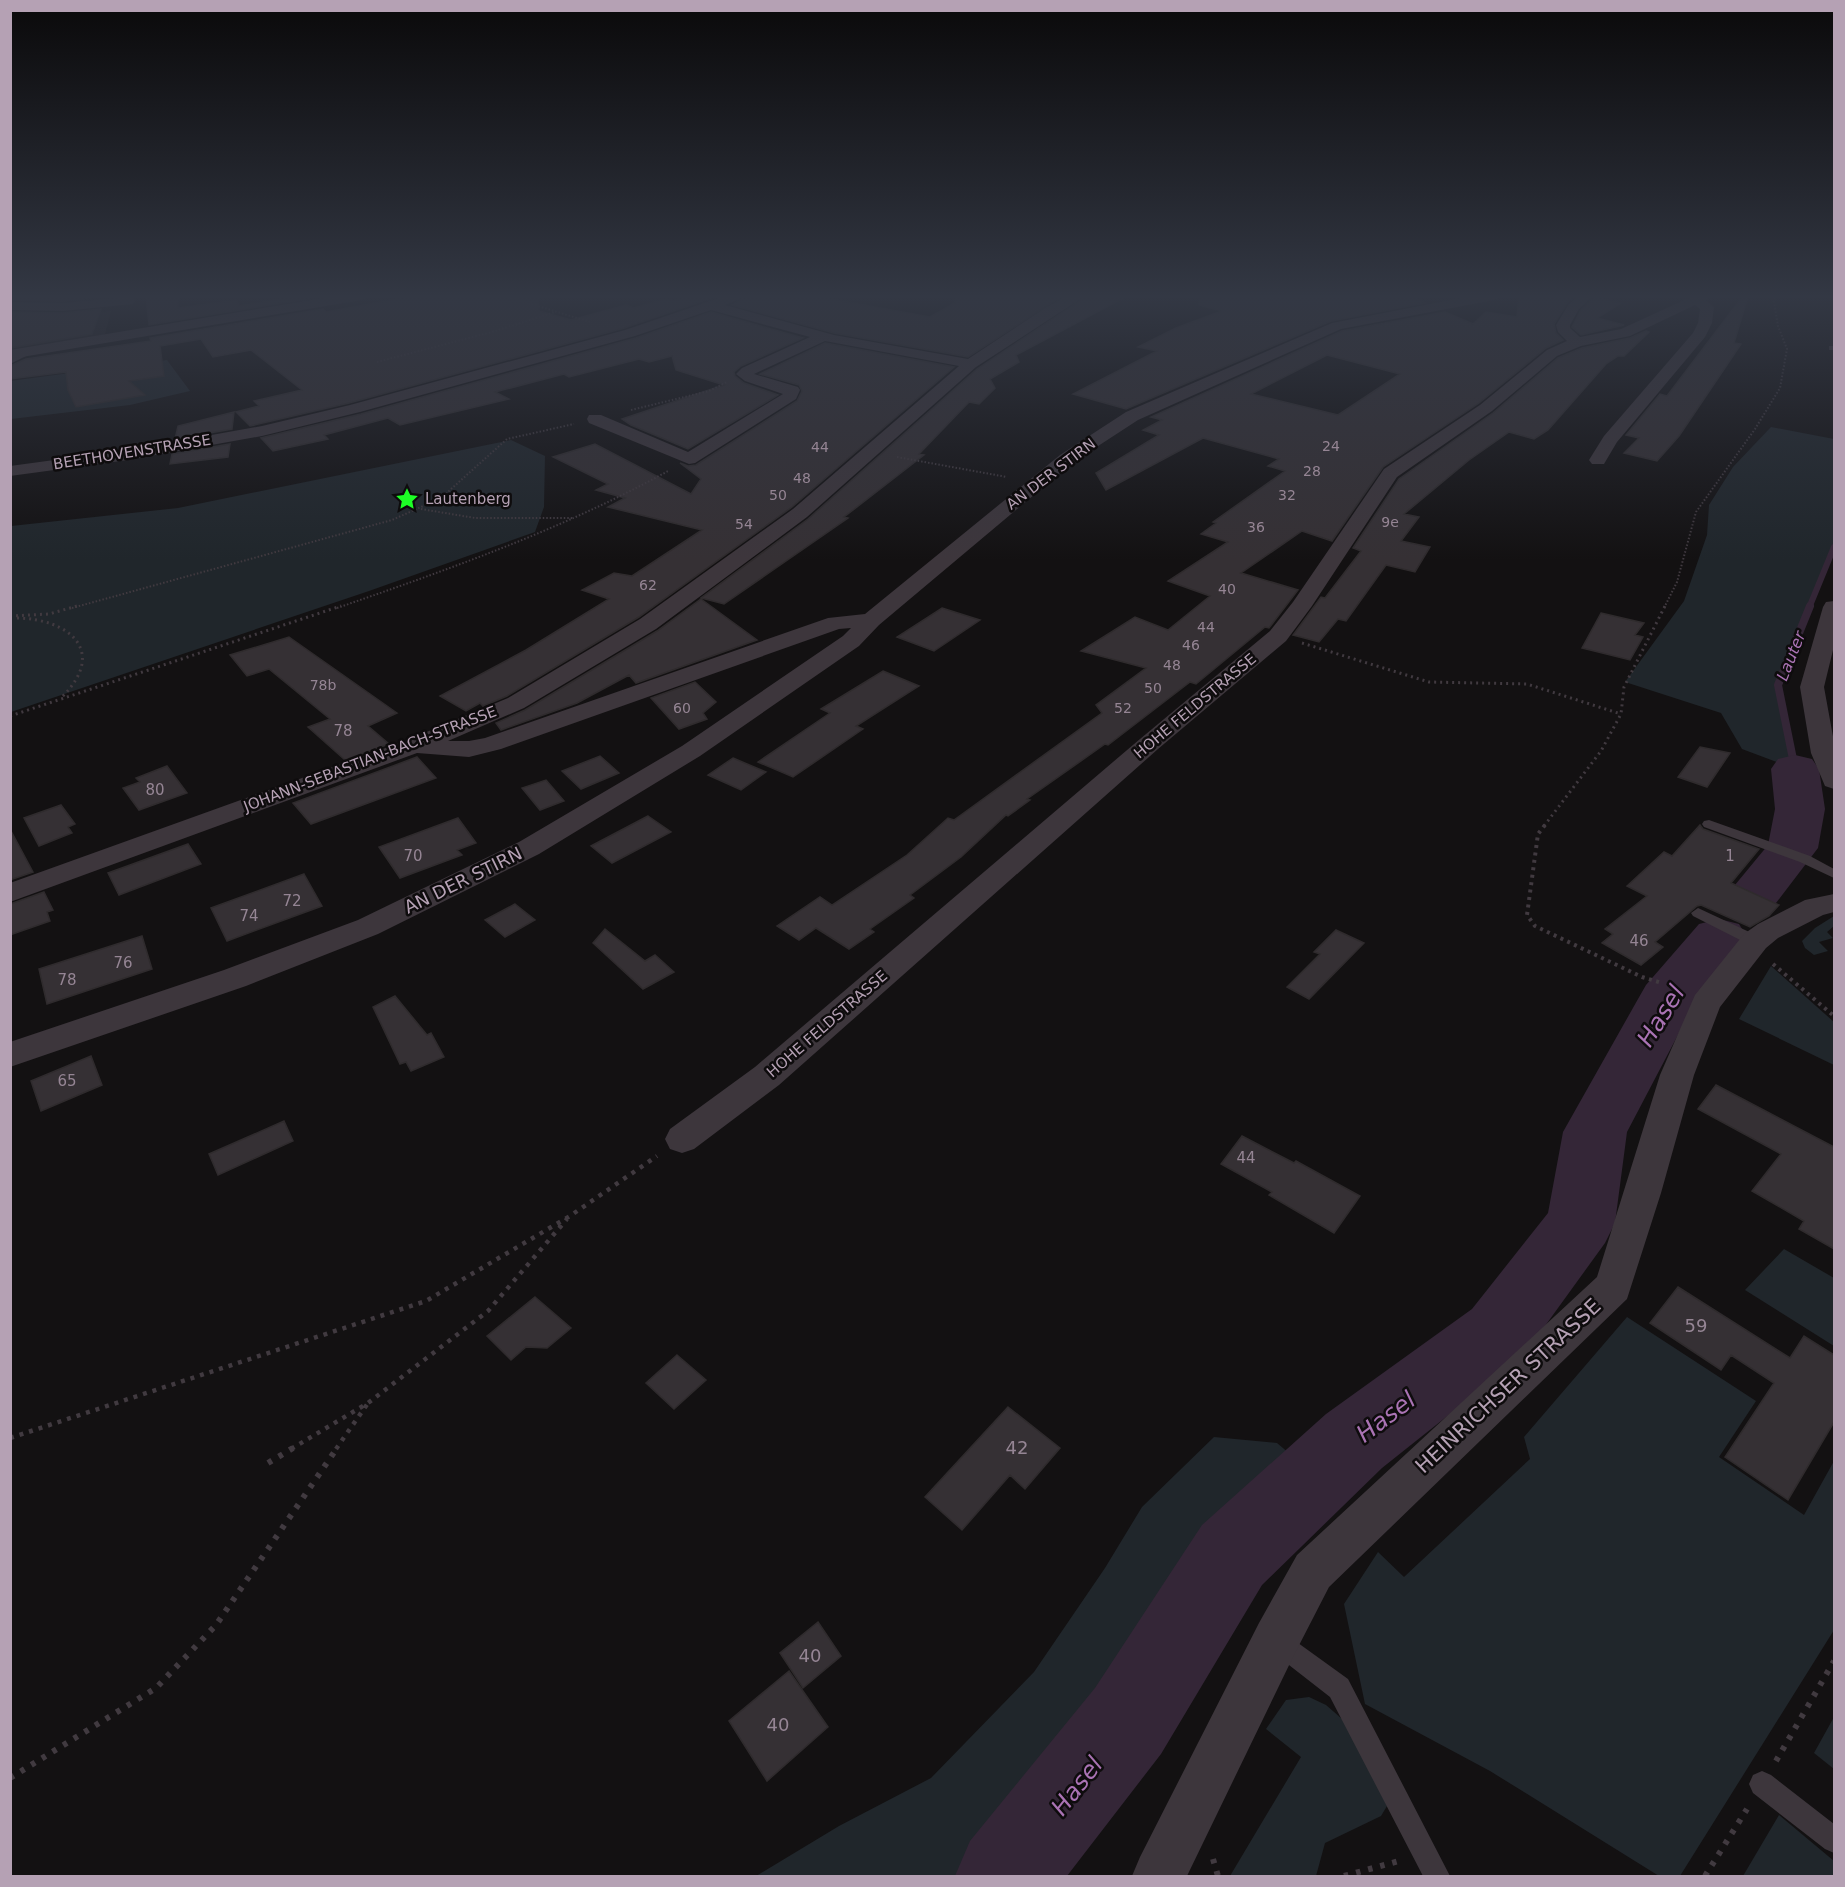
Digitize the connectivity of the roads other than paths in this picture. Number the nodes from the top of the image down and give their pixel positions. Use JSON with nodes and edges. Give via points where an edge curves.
{"nodes":[{"id":1,"x":445,"y":384,"type":"edge"},
{"id":2,"x":774,"y":384,"type":"edge"},
{"id":3,"x":948,"y":384,"type":"edge"},
{"id":4,"x":1201,"y":384,"type":"edge"},
{"id":5,"x":1514,"y":384,"type":"edge"},
{"id":6,"x":1657,"y":384,"type":"edge"},
{"id":7,"x":595,"y":419,"type":"road end"},
{"id":8,"x":1598,"y":460,"type":"dead end"},
{"id":9,"x":10,"y":471,"type":"edge"},
{"id":10,"x":1834,"y":607,"type":"edge"},
{"id":11,"x":871,"y":620,"type":"junction"},
{"id":12,"x":414,"y":746,"type":"junction"},
{"id":13,"x":1834,"y":782,"type":"edge"},
{"id":14,"x":1709,"y":824,"type":"dead end"},
{"id":15,"x":1834,"y":874,"type":"edge"},
{"id":16,"x":10,"y":893,"type":"edge"},
{"id":17,"x":1834,"y":903,"type":"edge"},
{"id":18,"x":1698,"y":913,"type":"dead end"},
{"id":19,"x":1753,"y":944,"type":"junction"},
{"id":20,"x":10,"y":1055,"type":"edge"},
{"id":21,"x":682,"y":1139,"type":"road end"},
{"id":22,"x":1276,"y":1640,"type":"junction"},
{"id":23,"x":1762,"y":1784,"type":"dead end"},
{"id":24,"x":1834,"y":1840,"type":"edge"},
{"id":25,"x":1159,"y":1876,"type":"edge"},
{"id":26,"x":1437,"y":1876,"type":"edge"}],
"edges":[{"from":1,"to":9,"type":"street","name":"BEETHOVENSTRASSE","via":[[262,431]]},
{"from":2,"to":7,"type":"street","via":[[792,390],[790,396],[689,459]]},
{"from":3,"to":12,"type":"street","name":"JOHANN-SEBASTIAN-BACH-STRASSE","via":[[800,513],[648,624],[516,703],[437,732]]},
{"from":4,"to":11,"type":"street","name":"AN DER STIRN","via":[[1132,416],[1066,459]]},
{"from":5,"to":21,"type":"street","name":"HOHE FELDSTRASSE","via":[[1486,408],[1390,473],[1278,636],[767,1076]]},
{"from":6,"to":8,"type":"street"},
{"from":10,"to":13,"type":"street","via":[[1812,687],[1824,753]]},
{"from":11,"to":12,"type":"street","via":[[837,624],[492,744],[470,748]]},
{"from":11,"to":20,"type":"street","name":"AN DER STIRN","via":[[851,641],[691,751],[529,848],[368,927],[235,978]]},
{"from":12,"to":16,"type":"street","name":"JOHANN-SEBASTIAN-BACH-STRASSE"},
{"from":14,"to":15,"type":"lane","via":[[1805,859]]},
{"from":17,"to":19,"type":"street","name":"HEINRICHSER STRASSE","via":[[1815,908]]},
{"from":18,"to":19,"type":"lane"},
{"from":19,"to":22,"type":"street","name":"HEINRICHSER STRASSE","via":[[1706,1003],[1681,1064],[1613,1287],[1313,1571]]},
{"from":22,"to":25,"type":"street","name":"HEINRICHSER STRASSE"},
{"from":22,"to":26,"type":"lane","via":[[1339,1688]]},
{"from":23,"to":24,"type":"lane"}]}
